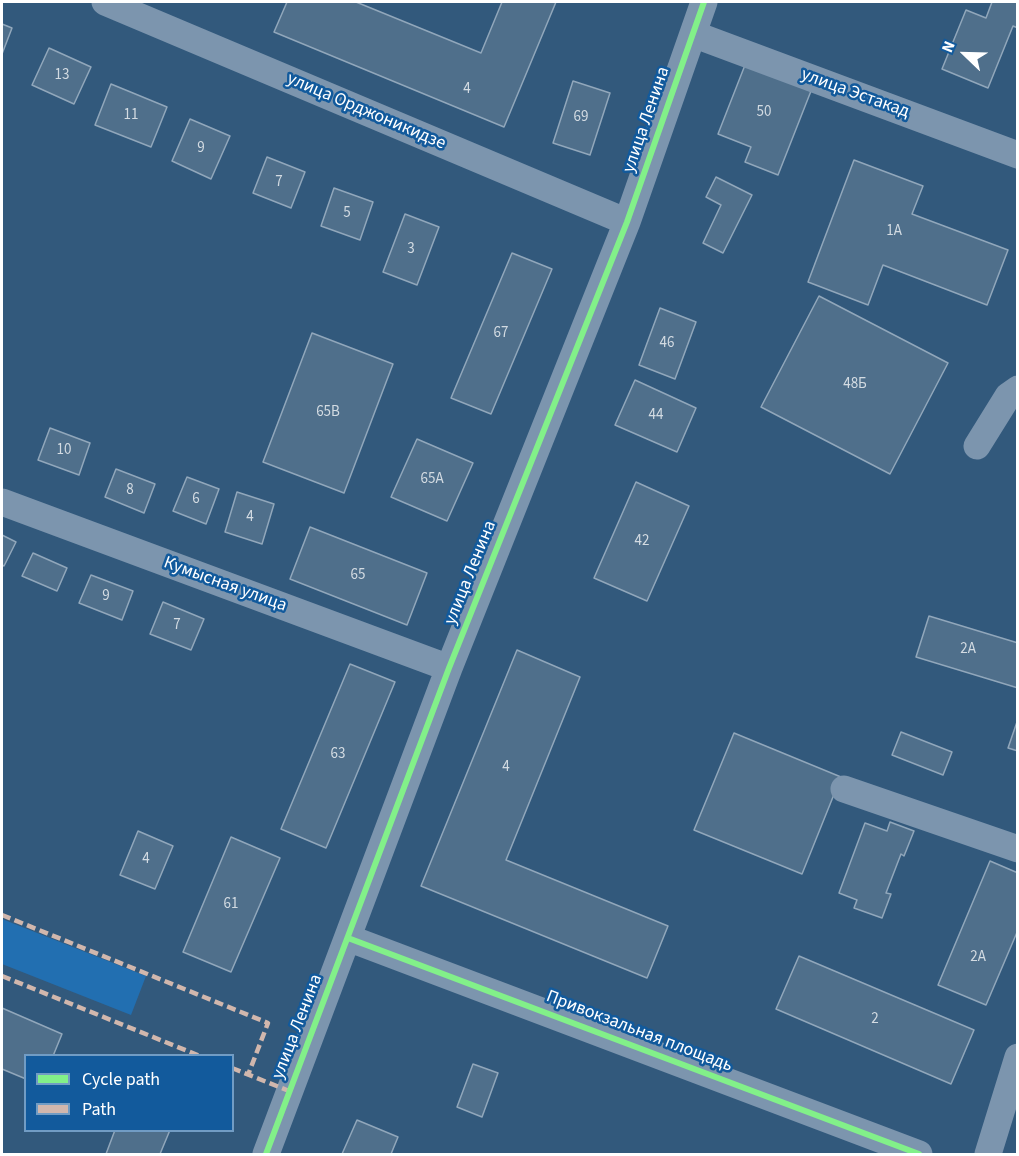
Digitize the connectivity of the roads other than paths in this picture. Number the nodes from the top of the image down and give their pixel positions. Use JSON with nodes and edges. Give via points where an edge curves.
{"nodes":[{"id":1,"x":105,"y":2,"type":"edge"},
{"id":2,"x":704,"y":2,"type":"edge"},
{"id":3,"x":693,"y":34,"type":"junction"},
{"id":4,"x":1017,"y":155,"type":"edge"},
{"id":5,"x":627,"y":222,"type":"junction"},
{"id":6,"x":1017,"y":389,"type":"edge"},
{"id":7,"x":978,"y":446,"type":"dead end"},
{"id":8,"x":2,"y":502,"type":"edge"},
{"id":9,"x":449,"y":668,"type":"junction"},
{"id":10,"x":844,"y":789,"type":"dead end"},
{"id":11,"x":1017,"y":849,"type":"edge"},
{"id":12,"x":348,"y":938,"type":"junction"},
{"id":13,"x":1017,"y":1057,"type":"edge"},
{"id":14,"x":266,"y":1155,"type":"edge"},
{"id":15,"x":920,"y":1155,"type":"edge"},
{"id":16,"x":988,"y":1155,"type":"edge"}],
"edges":[{"from":1,"to":5,"type":"street","name":"улица Орджоникидзе"},
{"from":2,"to":3,"type":"street","name":"улица Ленина"},
{"from":3,"to":4,"type":"street","name":"улица Эстакад"},
{"from":3,"to":5,"type":"street","name":"улица Ленина"},
{"from":5,"to":9,"type":"street","name":"улица Ленина"},
{"from":6,"to":7,"type":"street","via":[[1008,396]]},
{"from":8,"to":9,"type":"street","name":"Кумысная улица"},
{"from":9,"to":12,"type":"street","name":"улица Ленина"},
{"from":10,"to":11,"type":"street"},
{"from":12,"to":14,"type":"street","name":"улица Ленина"},
{"from":12,"to":15,"type":"street","name":"Привокзальная площадь"},
{"from":13,"to":16,"type":"street"}]}
